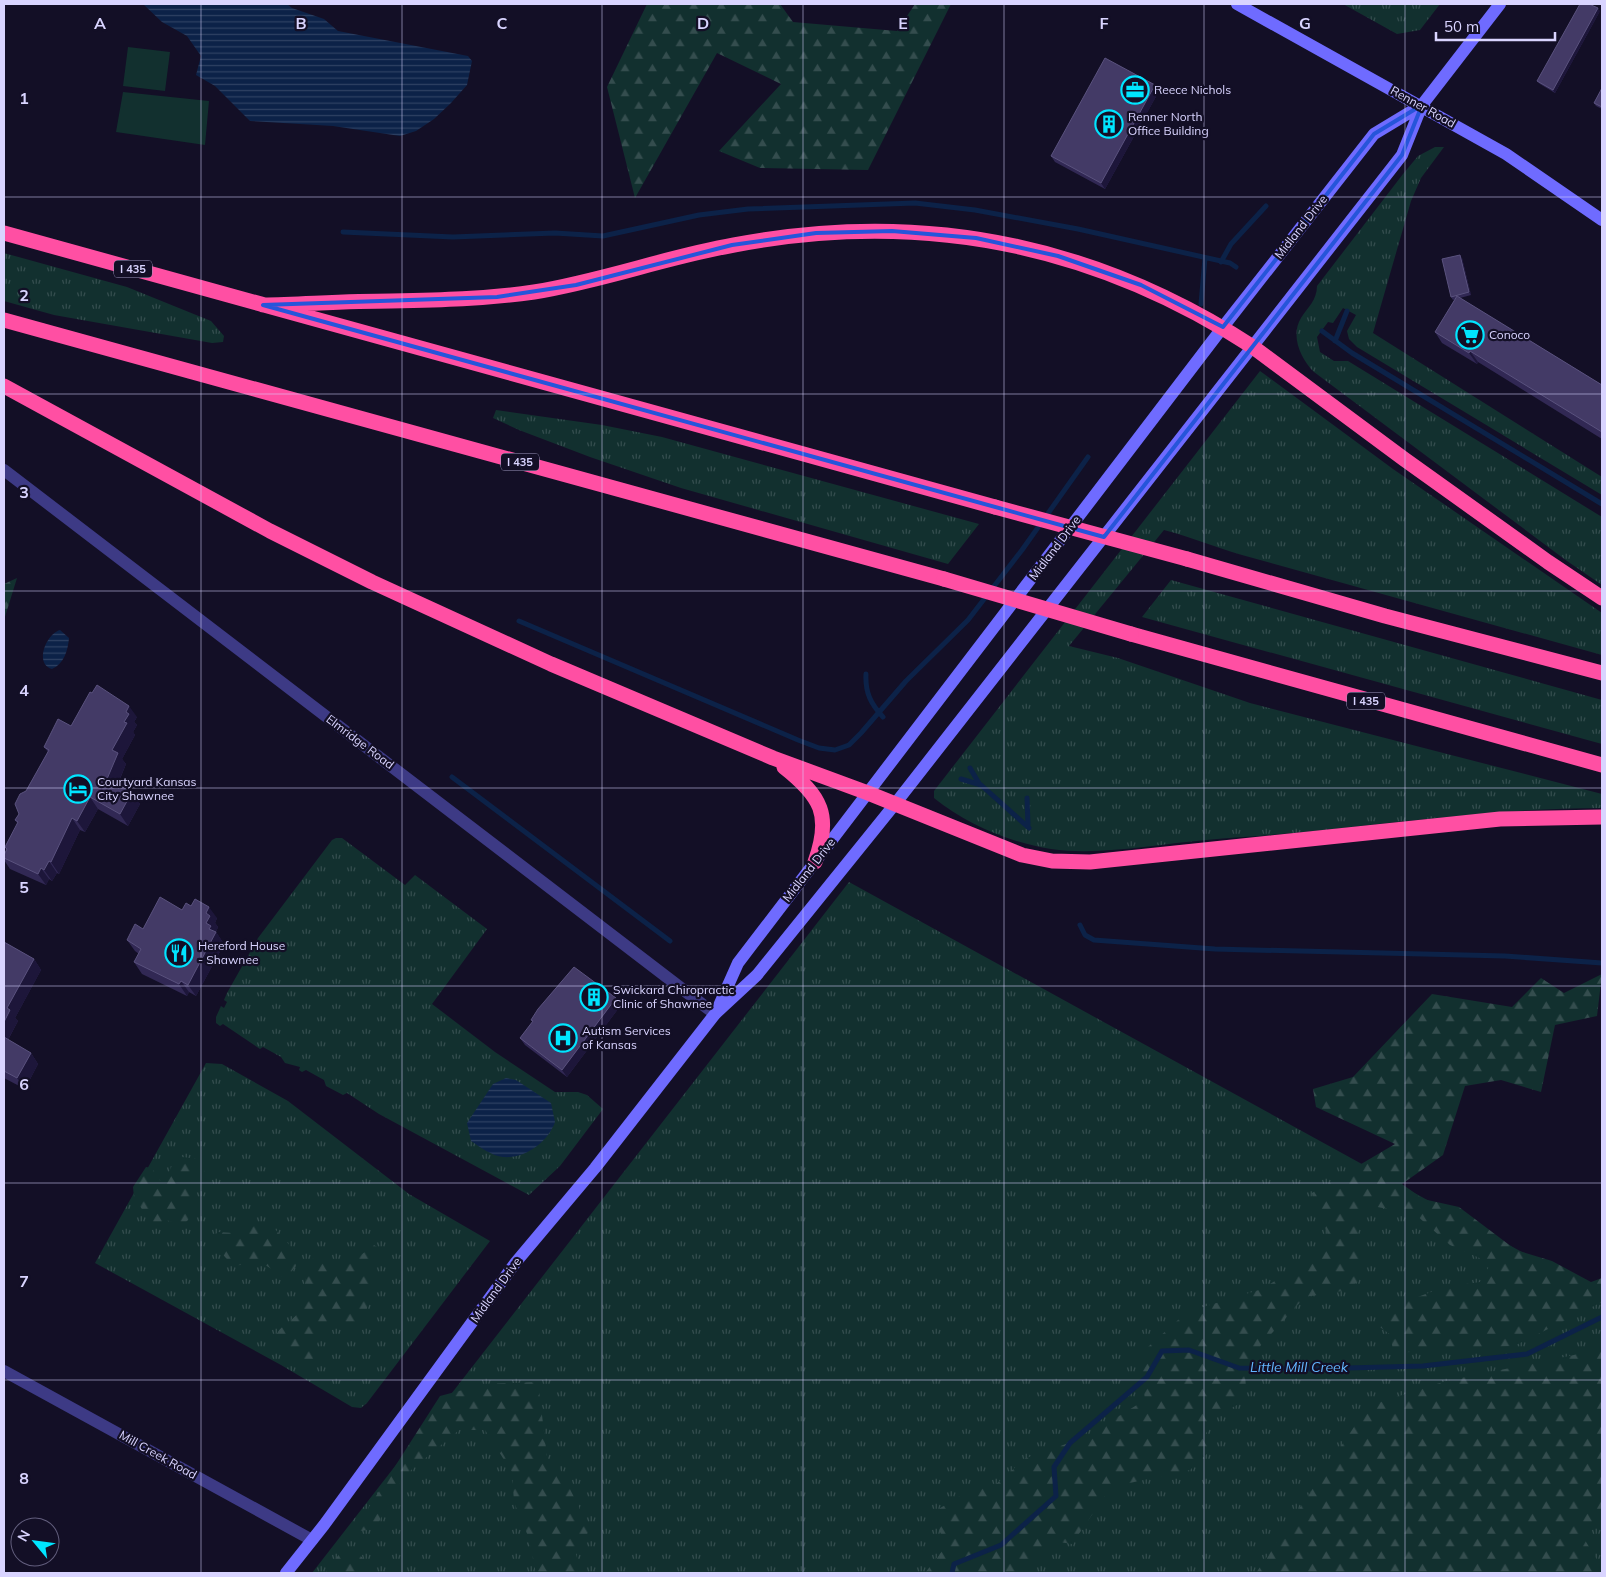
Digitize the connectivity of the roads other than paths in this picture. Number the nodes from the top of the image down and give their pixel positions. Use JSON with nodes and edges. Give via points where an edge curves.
{"nodes":[{"id":1,"x":1237,"y":4,"type":"edge"},
{"id":2,"x":1500,"y":4,"type":"edge"},
{"id":3,"x":1422,"y":106,"type":"junction"},
{"id":4,"x":1602,"y":220,"type":"edge"},
{"id":5,"x":4,"y":233,"type":"edge"},
{"id":6,"x":263,"y":305,"type":"junction"},
{"id":7,"x":4,"y":320,"type":"edge"},
{"id":8,"x":1223,"y":327,"type":"junction"},
{"id":9,"x":1253,"y":347,"type":"junction"},
{"id":10,"x":4,"y":386,"type":"edge"},
{"id":11,"x":4,"y":470,"type":"edge"},
{"id":12,"x":1602,"y":598,"type":"edge"},
{"id":13,"x":1602,"y":673,"type":"edge"},
{"id":14,"x":773,"y":758,"type":"junction"},
{"id":15,"x":1602,"y":765,"type":"edge"},
{"id":16,"x":868,"y":793,"type":"junction"},
{"id":17,"x":895,"y":804,"type":"junction"},
{"id":18,"x":1602,"y":817,"type":"edge"},
{"id":19,"x":815,"y":862,"type":"junction"},
{"id":20,"x":715,"y":1014,"type":"junction"},
{"id":21,"x":4,"y":1371,"type":"edge"},
{"id":22,"x":312,"y":1540,"type":"junction"},
{"id":23,"x":286,"y":1573,"type":"edge"}],
"edges":[{"from":1,"to":3,"type":"main road","name":"Renner Road"},
{"from":2,"to":3,"type":"main road","name":"Midland Drive"},
{"from":3,"to":4,"type":"main road","name":"Renner Road","via":[[1506,154]]},
{"from":3,"to":8,"type":"main road","name":"Midland Drive","via":[[1374,134]]},
{"from":3,"to":9,"type":"main road","name":"Midland Drive","via":[[1402,156]]},
{"from":5,"to":6,"type":"highway","number":"I 435"},
{"from":6,"to":8,"type":"highway","via":[[496,297],[576,285],[732,245],[816,233],[892,230],[976,238],[1058,256],[1141,285]]},
{"from":6,"to":13,"type":"highway","number":"I 435","bridge":true,"via":[[1385,616]]},
{"from":7,"to":15,"type":"highway","number":"I 435","bridge":true,"via":[[944,579]]},
{"from":8,"to":9,"type":"highway"},
{"from":8,"to":16,"type":"main road","name":"Midland Drive"},
{"from":9,"to":12,"type":"highway"},
{"from":9,"to":17,"type":"main road","name":"Midland Drive"},
{"from":10,"to":14,"type":"highway","via":[[198,494],[372,582],[551,664]]},
{"from":11,"to":20,"type":"street","name":"Elmridge Road"},
{"from":14,"to":16,"type":"highway"},
{"from":14,"to":19,"type":"highway","via":[[805,784],[818,800],[824,825]]},
{"from":16,"to":17,"type":"highway"},
{"from":16,"to":19,"type":"main road","name":"Midland Drive"},
{"from":17,"to":18,"type":"highway","via":[[1022,855],[1052,861],[1090,862],[1500,819]]},
{"from":17,"to":20,"type":"main road","name":"Midland Drive","via":[[757,974]]},
{"from":19,"to":20,"type":"main road","name":"Midland Drive","via":[[738,963]]},
{"from":20,"to":22,"type":"main road","name":"Midland Drive","via":[[595,1168],[516,1262]]},
{"from":21,"to":22,"type":"street","name":"Mill Creek Road"},
{"from":22,"to":23,"type":"main road","name":"Midland Drive"}]}
